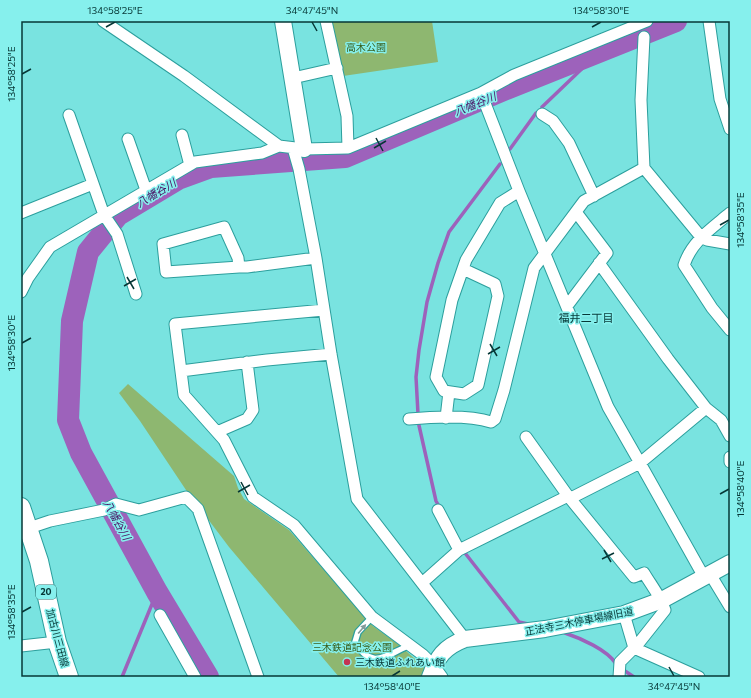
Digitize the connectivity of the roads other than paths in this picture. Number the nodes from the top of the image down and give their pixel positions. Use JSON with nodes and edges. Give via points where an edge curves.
{"nodes":[{"id":1,"x":103,"y":21,"type":"edge"},
{"id":2,"x":284,"y":21,"type":"edge"},
{"id":3,"x":326,"y":21,"type":"edge"},
{"id":4,"x":647,"y":21,"type":"edge"},
{"id":5,"x":709,"y":21,"type":"edge"},
{"id":6,"x":644,"y":37,"type":"dead end"},
{"id":7,"x":337,"y":68,"type":"junction"},
{"id":8,"x":293,"y":78,"type":"junction"},
{"id":9,"x":481,"y":93,"type":"junction"},
{"id":10,"x":542,"y":114,"type":"dead end"},
{"id":11,"x":69,"y":115,"type":"dead end"},
{"id":12,"x":730,"y":129,"type":"edge"},
{"id":13,"x":182,"y":135,"type":"dead end"},
{"id":14,"x":128,"y":139,"type":"dead end"},
{"id":15,"x":279,"y":146,"type":"junction"},
{"id":16,"x":298,"y":148,"type":"junction"},
{"id":17,"x":348,"y":148,"type":"junction"},
{"id":18,"x":190,"y":165,"type":"junction"},
{"id":19,"x":644,"y":168,"type":"junction"},
{"id":20,"x":93,"y":184,"type":"junction"},
{"id":21,"x":146,"y":190,"type":"junction"},
{"id":22,"x":520,"y":191,"type":"junction"},
{"id":23,"x":594,"y":196,"type":"junction"},
{"id":24,"x":576,"y":212,"type":"junction"},
{"id":25,"x":21,"y":213,"type":"edge"},
{"id":26,"x":730,"y":213,"type":"edge"},
{"id":27,"x":104,"y":215,"type":"junction"},
{"id":28,"x":701,"y":237,"type":"junction"},
{"id":29,"x":730,"y":244,"type":"edge"},
{"id":30,"x":545,"y":253,"type":"junction"},
{"id":31,"x":316,"y":258,"type":"junction"},
{"id":32,"x":599,"y":263,"type":"junction"},
{"id":33,"x":239,"y":267,"type":"junction"},
{"id":34,"x":463,"y":268,"type":"junction"},
{"id":35,"x":21,"y":292,"type":"edge"},
{"id":36,"x":136,"y":294,"type":"dead end"},
{"id":37,"x":567,"y":306,"type":"junction"},
{"id":38,"x":324,"y":310,"type":"junction"},
{"id":39,"x":730,"y":330,"type":"edge"},
{"id":40,"x":331,"y":354,"type":"junction"},
{"id":41,"x":247,"y":362,"type":"junction"},
{"id":42,"x":181,"y":371,"type":"junction"},
{"id":43,"x":449,"y":392,"type":"junction"},
{"id":44,"x":706,"y":408,"type":"junction"},
{"id":45,"x":446,"y":418,"type":"junction"},
{"id":46,"x":409,"y":419,"type":"dead end"},
{"id":47,"x":216,"y":432,"type":"junction"},
{"id":48,"x":730,"y":436,"type":"edge"},
{"id":49,"x":526,"y":437,"type":"dead end"},
{"id":50,"x":730,"y":457,"type":"edge"},
{"id":51,"x":730,"y":462,"type":"edge"},
{"id":52,"x":640,"y":463,"type":"junction"},
{"id":53,"x":569,"y":497,"type":"junction"},
{"id":54,"x":21,"y":507,"type":"edge"},
{"id":55,"x":438,"y":510,"type":"dead end"},
{"id":56,"x":29,"y":528,"type":"junction"},
{"id":57,"x":459,"y":550,"type":"junction"},
{"id":58,"x":730,"y":563,"type":"edge"},
{"id":59,"x":707,"y":576,"type":"junction"},
{"id":60,"x":422,"y":583,"type":"junction"},
{"id":61,"x":662,"y":600,"type":"junction"},
{"id":62,"x":730,"y":607,"type":"edge"},
{"id":63,"x":624,"y":614,"type":"junction"},
{"id":64,"x":160,"y":615,"type":"dead end"},
{"id":65,"x":372,"y":618,"type":"junction"},
{"id":66,"x":465,"y":639,"type":"junction"},
{"id":67,"x":58,"y":642,"type":"junction"},
{"id":68,"x":410,"y":644,"type":"junction"},
{"id":69,"x":21,"y":646,"type":"edge"},
{"id":70,"x":634,"y":648,"type":"junction"},
{"id":71,"x":436,"y":673,"type":"edge"},
{"id":72,"x":69,"y":677,"type":"edge"},
{"id":73,"x":195,"y":677,"type":"edge"},
{"id":74,"x":258,"y":677,"type":"edge"},
{"id":75,"x":619,"y":677,"type":"edge"},
{"id":76,"x":699,"y":677,"type":"edge"}],
"edges":[{"from":1,"to":15,"type":"street","via":[[184,76]]},
{"from":2,"to":8,"type":"street"},
{"from":3,"to":7,"type":"street"},
{"from":4,"to":9,"type":"street","via":[[514,75]]},
{"from":5,"to":12,"type":"street","via":[[720,99]]},
{"from":6,"to":19,"type":"street","via":[[641,100]]},
{"from":7,"to":8,"type":"street"},
{"from":7,"to":17,"type":"street","via":[[347,116]]},
{"from":8,"to":16,"type":"street"},
{"from":9,"to":17,"type":"street"},
{"from":9,"to":22,"type":"street"},
{"from":10,"to":23,"type":"street","via":[[553,121],[569,144]]},
{"from":11,"to":20,"type":"street"},
{"from":13,"to":18,"type":"street"},
{"from":14,"to":21,"type":"street"},
{"from":15,"to":16,"type":"street"},
{"from":15,"to":18,"type":"street","via":[[262,153],[195,162]]},
{"from":16,"to":17,"type":"street"},
{"from":16,"to":31,"type":"street","via":[[299,169]]},
{"from":18,"to":21,"type":"street"},
{"from":19,"to":23,"type":"street"},
{"from":19,"to":28,"type":"street"},
{"from":20,"to":25,"type":"street"},
{"from":20,"to":27,"type":"street"},
{"from":21,"to":27,"type":"street"},
{"from":22,"to":30,"type":"street"},
{"from":22,"to":34,"type":"street","via":[[500,203]]},
{"from":23,"to":24,"type":"street","via":[[584,201]]},
{"from":24,"to":30,"type":"street"},
{"from":24,"to":32,"type":"street","via":[[606,252]]},
{"from":26,"to":28,"type":"street"},
{"from":27,"to":35,"type":"street","via":[[50,247]]},
{"from":27,"to":36,"type":"street","via":[[117,234]]},
{"from":28,"to":29,"type":"street"},
{"from":28,"to":39,"type":"street","via":[[687,254],[684,265]]},
{"from":30,"to":37,"type":"street"},
{"from":30,"to":45,"type":"street","via":[[534,268],[495,419],[491,422],[482,419]]},
{"from":31,"to":33,"type":"street"},
{"from":31,"to":38,"type":"street"},
{"from":32,"to":37,"type":"street"},
{"from":32,"to":44,"type":"street"},
{"from":33,"to":33,"type":"street","via":[[166,272],[163,244],[224,227],[238,258]]},
{"from":34,"to":43,"type":"street","via":[[452,300],[436,376],[444,391]]},
{"from":34,"to":43,"type":"street","via":[[494,284],[498,296],[478,385],[464,394]]},
{"from":37,"to":52,"type":"street","via":[[608,407]]},
{"from":38,"to":40,"type":"street"},
{"from":38,"to":42,"type":"street","via":[[175,324]]},
{"from":40,"to":41,"type":"street"},
{"from":40,"to":60,"type":"street","via":[[358,499]]},
{"from":41,"to":42,"type":"street"},
{"from":41,"to":47,"type":"street","via":[[253,410],[247,419]]},
{"from":42,"to":47,"type":"street","via":[[184,395]]},
{"from":43,"to":45,"type":"street"},
{"from":44,"to":48,"type":"street","via":[[721,420]]},
{"from":44,"to":52,"type":"street"},
{"from":45,"to":46,"type":"street"},
{"from":47,"to":65,"type":"street","via":[[224,440],[253,497],[294,525]]},
{"from":49,"to":53,"type":"street"},
{"from":50,"to":51,"type":"street"},
{"from":52,"to":53,"type":"street"},
{"from":52,"to":59,"type":"street"},
{"from":53,"to":57,"type":"street"},
{"from":53,"to":61,"type":"street","via":[[634,577],[644,572],[655,593]]},
{"from":54,"to":56,"type":"main road","name":"加古川三田線","number":"20"},
{"from":55,"to":57,"type":"street"},
{"from":56,"to":67,"type":"main road","name":"加古川三田線","number":"20"},
{"from":56,"to":74,"type":"street","via":[[104,510],[116,504],[139,510],[186,497],[198,509]]},
{"from":57,"to":60,"type":"street"},
{"from":58,"to":59,"type":"street","name":"正法寺三木停車場線旧道"},
{"from":59,"to":61,"type":"street","name":"正法寺三木停車場線旧道"},
{"from":59,"to":62,"type":"street"},
{"from":60,"to":66,"type":"street"},
{"from":61,"to":63,"type":"street","name":"正法寺三木停車場線旧道"},
{"from":61,"to":70,"type":"street","via":[[665,610]]},
{"from":63,"to":66,"type":"street","name":"正法寺三木停車場線旧道","via":[[545,629]]},
{"from":63,"to":70,"type":"street"},
{"from":64,"to":73,"type":"street"},
{"from":65,"to":68,"type":"street"},
{"from":68,"to":65,"type":"lane","one_way":true,"via":[[377,659],[368,658],[355,642],[358,632]]},
{"from":66,"to":71,"type":"street","via":[[438,657]]},
{"from":67,"to":69,"type":"street"},
{"from":67,"to":72,"type":"main road","name":"加古川三田線","number":"20"},
{"from":68,"to":71,"type":"street"},
{"from":70,"to":75,"type":"street","via":[[620,662]]},
{"from":70,"to":76,"type":"street"}]}
